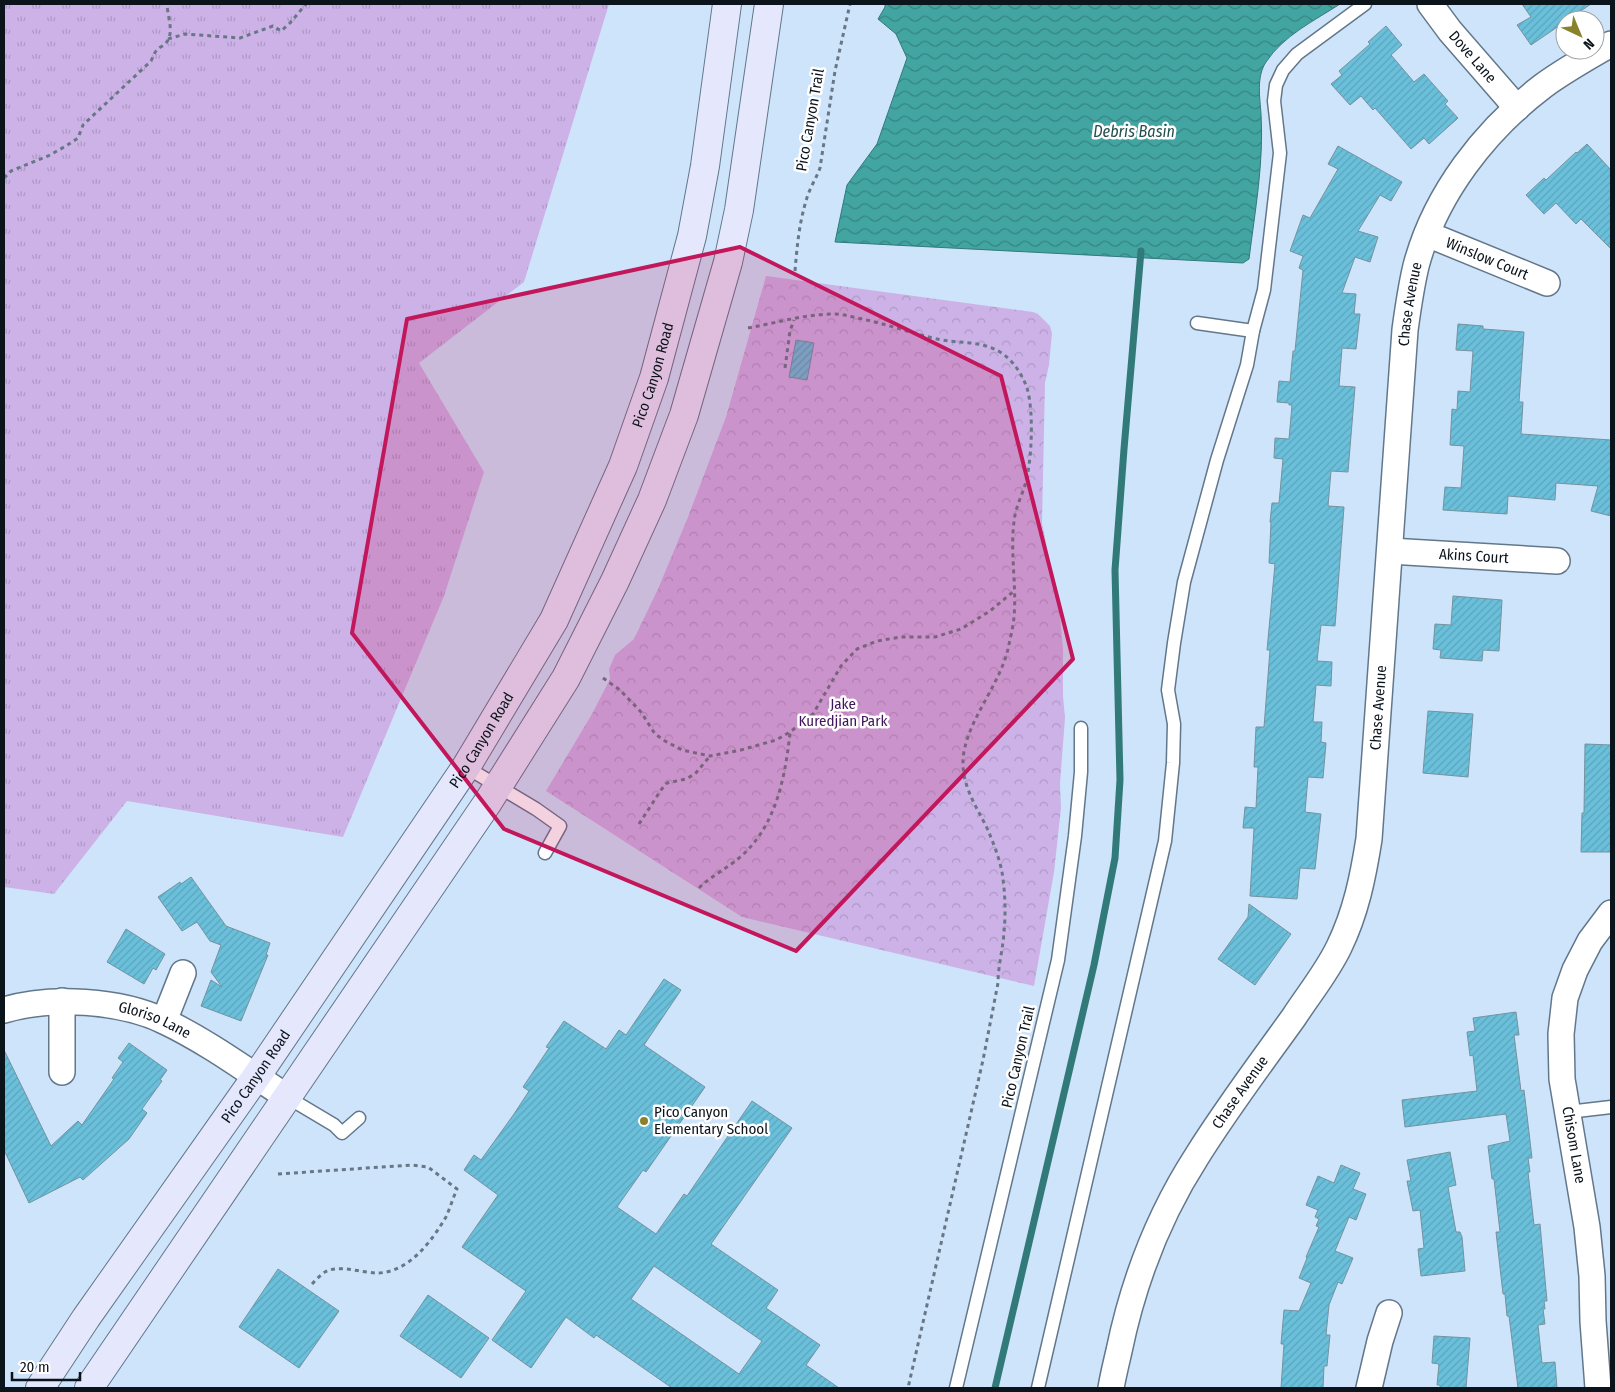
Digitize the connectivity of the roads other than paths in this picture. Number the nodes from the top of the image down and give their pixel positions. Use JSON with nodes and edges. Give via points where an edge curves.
{"nodes":[{"id":1,"x":727,"y":4,"type":"edge"},
{"id":2,"x":769,"y":4,"type":"edge"},
{"id":3,"x":1366,"y":4,"type":"edge"},
{"id":4,"x":1430,"y":4,"type":"edge"},
{"id":5,"x":1611,"y":44,"type":"edge"},
{"id":6,"x":1517,"y":108,"type":"junction"},
{"id":7,"x":1427,"y":234,"type":"junction"},
{"id":8,"x":1547,"y":283,"type":"dead end"},
{"id":9,"x":1197,"y":323,"type":"dead end"},
{"id":10,"x":1253,"y":331,"type":"junction"},
{"id":11,"x":1390,"y":551,"type":"junction"},
{"id":12,"x":1557,"y":562,"type":"dead end"},
{"id":13,"x":1080,"y":728,"type":"dead end"},
{"id":14,"x":466,"y":767,"type":"junction"},
{"id":15,"x":498,"y":787,"type":"junction"},
{"id":16,"x":545,"y":854,"type":"dead end"},
{"id":17,"x":1611,"y":913,"type":"edge"},
{"id":18,"x":182,"y":973,"type":"dead end"},
{"id":19,"x":62,"y":1001,"type":"junction"},
{"id":20,"x":4,"y":1010,"type":"edge"},
{"id":21,"x":164,"y":1021,"type":"junction"},
{"id":22,"x":62,"y":1072,"type":"dead end"},
{"id":23,"x":256,"y":1078,"type":"junction"},
{"id":24,"x":287,"y":1097,"type":"junction"},
{"id":25,"x":1611,"y":1107,"type":"edge"},
{"id":26,"x":1568,"y":1112,"type":"junction"},
{"id":27,"x":359,"y":1118,"type":"dead end"},
{"id":28,"x":1389,"y":1313,"type":"dead end"},
{"id":29,"x":40,"y":1388,"type":"edge"},
{"id":30,"x":89,"y":1388,"type":"edge"},
{"id":31,"x":956,"y":1388,"type":"edge"},
{"id":32,"x":1038,"y":1388,"type":"edge"},
{"id":33,"x":1111,"y":1388,"type":"edge"},
{"id":34,"x":1369,"y":1388,"type":"edge"},
{"id":35,"x":1598,"y":1388,"type":"edge"}],
"edges":[{"from":1,"to":14,"type":"main road","name":"Pico Canyon Road","via":[[692,236],[654,378],[623,466],[554,620]]},
{"from":2,"to":15,"type":"main road","via":[[738,218],[684,415],[652,500],[582,649]]},
{"from":3,"to":10,"type":"lane","via":[[1297,54],[1283,70],[1276,85],[1274,101],[1280,153],[1264,290]]},
{"from":4,"to":6,"type":"street","name":"Dove Lane"},
{"from":5,"to":6,"type":"street","name":"Chase Avenue","via":[[1575,64]]},
{"from":6,"to":7,"type":"street","name":"Chase Avenue","via":[[1466,165]]},
{"from":7,"to":8,"type":"street","name":"Winslow Court"},
{"from":7,"to":11,"type":"street","name":"Chase Avenue","via":[[1410,291],[1405,330]]},
{"from":9,"to":10,"type":"lane"},
{"from":10,"to":32,"type":"lane","via":[[1247,364],[1184,582],[1168,690],[1174,724],[1166,841]]},
{"from":11,"to":12,"type":"street","name":"Akins Court"},
{"from":11,"to":33,"type":"street","name":"Chase Avenue","via":[[1369,839],[1364,877],[1354,912],[1339,949],[1214,1130],[1175,1194],[1136,1285]]},
{"from":13,"to":31,"type":"lane","name":"Pico Canyon Trail","via":[[1081,772],[1076,827],[1058,960]]},
{"from":14,"to":15,"type":"lane"},
{"from":14,"to":23,"type":"main road","name":"Pico Canyon Road"},
{"from":15,"to":16,"type":"lane","via":[[560,826]]},
{"from":15,"to":24,"type":"main road"},
{"from":17,"to":26,"type":"street","name":"Chisom Lane","via":[[1590,941],[1566,998],[1561,1034],[1562,1078]]},
{"from":18,"to":21,"type":"street"},
{"from":19,"to":20,"type":"street","name":"Gloriso Lane","via":[[28,1003]]},
{"from":19,"to":21,"type":"street","name":"Gloriso Lane","via":[[113,1006]]},
{"from":19,"to":22,"type":"street"},
{"from":21,"to":23,"type":"street","name":"Gloriso Lane"},
{"from":23,"to":24,"type":"street","name":"Gloriso Lane"},
{"from":23,"to":29,"type":"main road","name":"Pico Canyon Road"},
{"from":24,"to":27,"type":"lane","via":[[342,1133]]},
{"from":24,"to":30,"type":"main road"},
{"from":25,"to":26,"type":"lane"},
{"from":26,"to":35,"type":"street","name":"Chisom Lane","via":[[1587,1228]]},
{"from":28,"to":34,"type":"street"}]}
